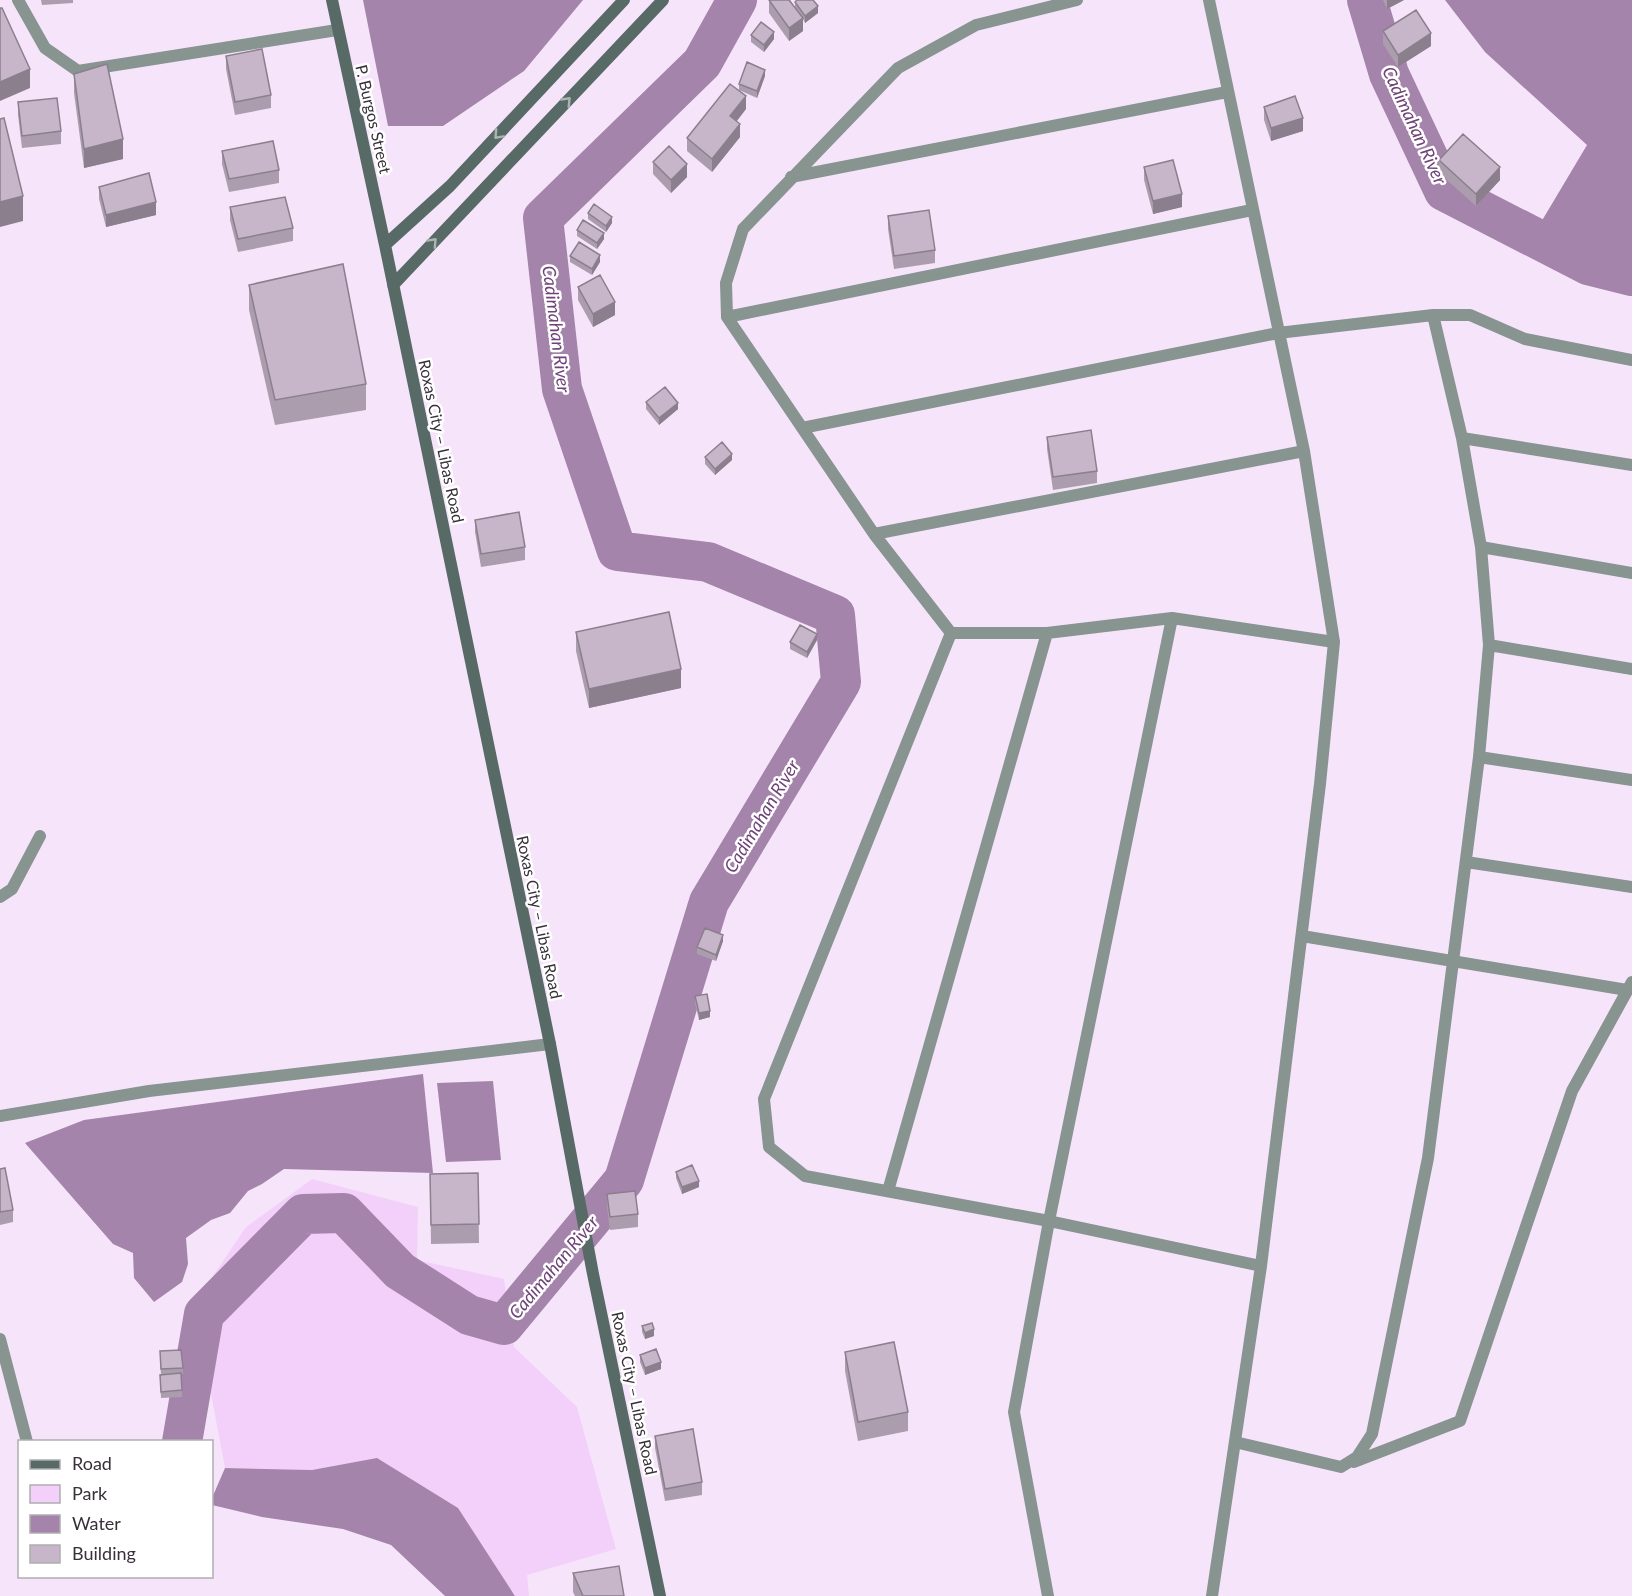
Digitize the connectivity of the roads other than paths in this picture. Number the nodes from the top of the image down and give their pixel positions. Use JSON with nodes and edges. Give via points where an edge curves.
{"nodes":[{"id":1,"x":18,"y":0,"type":"edge"},
{"id":2,"x":332,"y":0,"type":"edge"},
{"id":3,"x":624,"y":0,"type":"edge"},
{"id":4,"x":663,"y":0,"type":"edge"},
{"id":5,"x":1077,"y":0,"type":"edge"},
{"id":6,"x":1209,"y":0,"type":"edge"},
{"id":7,"x":337,"y":30,"type":"junction"},
{"id":8,"x":1227,"y":92,"type":"junction"},
{"id":9,"x":791,"y":177,"type":"junction"},
{"id":10,"x":1252,"y":210,"type":"junction"},
{"id":11,"x":385,"y":244,"type":"junction"},
{"id":12,"x":393,"y":285,"type":"junction"},
{"id":13,"x":1433,"y":315,"type":"junction"},
{"id":14,"x":728,"y":317,"type":"junction"},
{"id":15,"x":1278,"y":333,"type":"junction"},
{"id":16,"x":1632,"y":360,"type":"edge"},
{"id":17,"x":802,"y":428,"type":"junction"},
{"id":18,"x":1462,"y":438,"type":"junction"},
{"id":19,"x":1304,"y":451,"type":"junction"},
{"id":20,"x":1632,"y":465,"type":"edge"},
{"id":21,"x":874,"y":534,"type":"junction"},
{"id":22,"x":1481,"y":548,"type":"junction"},
{"id":23,"x":1632,"y":573,"type":"edge"},
{"id":24,"x":1172,"y":618,"type":"junction"},
{"id":25,"x":951,"y":633,"type":"junction"},
{"id":26,"x":1047,"y":633,"type":"junction"},
{"id":27,"x":1334,"y":642,"type":"junction"},
{"id":28,"x":1489,"y":645,"type":"junction"},
{"id":29,"x":1632,"y":669,"type":"edge"},
{"id":30,"x":1479,"y":757,"type":"junction"},
{"id":31,"x":1632,"y":780,"type":"edge"},
{"id":32,"x":40,"y":836,"type":"dead end"},
{"id":33,"x":1466,"y":862,"type":"junction"},
{"id":34,"x":1632,"y":887,"type":"edge"},
{"id":35,"x":0,"y":897,"type":"edge"},
{"id":36,"x":1302,"y":936,"type":"junction"},
{"id":37,"x":1452,"y":962,"type":"junction"},
{"id":38,"x":1630,"y":986,"type":"edge"},
{"id":39,"x":550,"y":1044,"type":"junction"},
{"id":40,"x":0,"y":1116,"type":"edge"},
{"id":41,"x":888,"y":1191,"type":"junction"},
{"id":42,"x":1049,"y":1221,"type":"junction"},
{"id":43,"x":1261,"y":1266,"type":"junction"},
{"id":44,"x":0,"y":1339,"type":"edge"},
{"id":45,"x":26,"y":1440,"type":"edge"},
{"id":46,"x":1235,"y":1442,"type":"junction"},
{"id":47,"x":1341,"y":1467,"type":"junction"},
{"id":48,"x":660,"y":1596,"type":"edge"},
{"id":49,"x":1048,"y":1596,"type":"edge"},
{"id":50,"x":1212,"y":1596,"type":"edge"}],
"edges":[{"from":1,"to":7,"type":"street","via":[[45,48],[78,71]]},
{"from":2,"to":7,"type":"main road","name":"P. Burgos Street"},
{"from":3,"to":11,"type":"main road","one_way":true,"via":[[450,186]]},
{"from":12,"to":4,"type":"main road","one_way":true},
{"from":5,"to":9,"type":"street","via":[[976,25],[898,68]]},
{"from":6,"to":8,"type":"street"},
{"from":7,"to":11,"type":"main road","name":"P. Burgos Street"},
{"from":8,"to":9,"type":"street"},
{"from":8,"to":10,"type":"street"},
{"from":9,"to":14,"type":"street","via":[[743,229],[726,283]]},
{"from":10,"to":14,"type":"street"},
{"from":10,"to":15,"type":"street"},
{"from":11,"to":12,"type":"main road","name":"Roxas City – Libas Road"},
{"from":12,"to":39,"type":"main road","name":"Roxas City – Libas Road"},
{"from":13,"to":15,"type":"street"},
{"from":13,"to":16,"type":"street","via":[[1470,315],[1525,339]]},
{"from":13,"to":18,"type":"street"},
{"from":14,"to":17,"type":"street"},
{"from":15,"to":17,"type":"street"},
{"from":15,"to":19,"type":"street"},
{"from":17,"to":21,"type":"street"},
{"from":18,"to":20,"type":"street"},
{"from":18,"to":22,"type":"street"},
{"from":19,"to":21,"type":"street"},
{"from":19,"to":27,"type":"street"},
{"from":21,"to":25,"type":"street"},
{"from":22,"to":23,"type":"street"},
{"from":22,"to":28,"type":"street"},
{"from":24,"to":26,"type":"street"},
{"from":24,"to":27,"type":"street"},
{"from":24,"to":42,"type":"street"},
{"from":25,"to":26,"type":"street"},
{"from":25,"to":41,"type":"street","via":[[764,1099],[769,1147],[805,1176]]},
{"from":26,"to":41,"type":"street"},
{"from":27,"to":36,"type":"street"},
{"from":28,"to":29,"type":"street"},
{"from":28,"to":30,"type":"street"},
{"from":30,"to":31,"type":"street"},
{"from":30,"to":33,"type":"street"},
{"from":32,"to":35,"type":"street","via":[[12,889]]},
{"from":33,"to":34,"type":"street"},
{"from":33,"to":37,"type":"street"},
{"from":36,"to":37,"type":"street"},
{"from":36,"to":43,"type":"street"},
{"from":37,"to":38,"type":"street"},
{"from":37,"to":47,"type":"street","via":[[1428,1158],[1372,1434],[1357,1457]]},
{"from":38,"to":47,"type":"street","via":[[1572,1091],[1460,1421]]},
{"from":39,"to":40,"type":"street","via":[[149,1091]]},
{"from":39,"to":48,"type":"main road","name":"Roxas City – Libas Road"},
{"from":41,"to":42,"type":"street"},
{"from":42,"to":43,"type":"street"},
{"from":42,"to":49,"type":"street","via":[[1014,1412]]},
{"from":43,"to":46,"type":"street"},
{"from":44,"to":45,"type":"street"},
{"from":46,"to":47,"type":"street"},
{"from":46,"to":50,"type":"street"}]}
